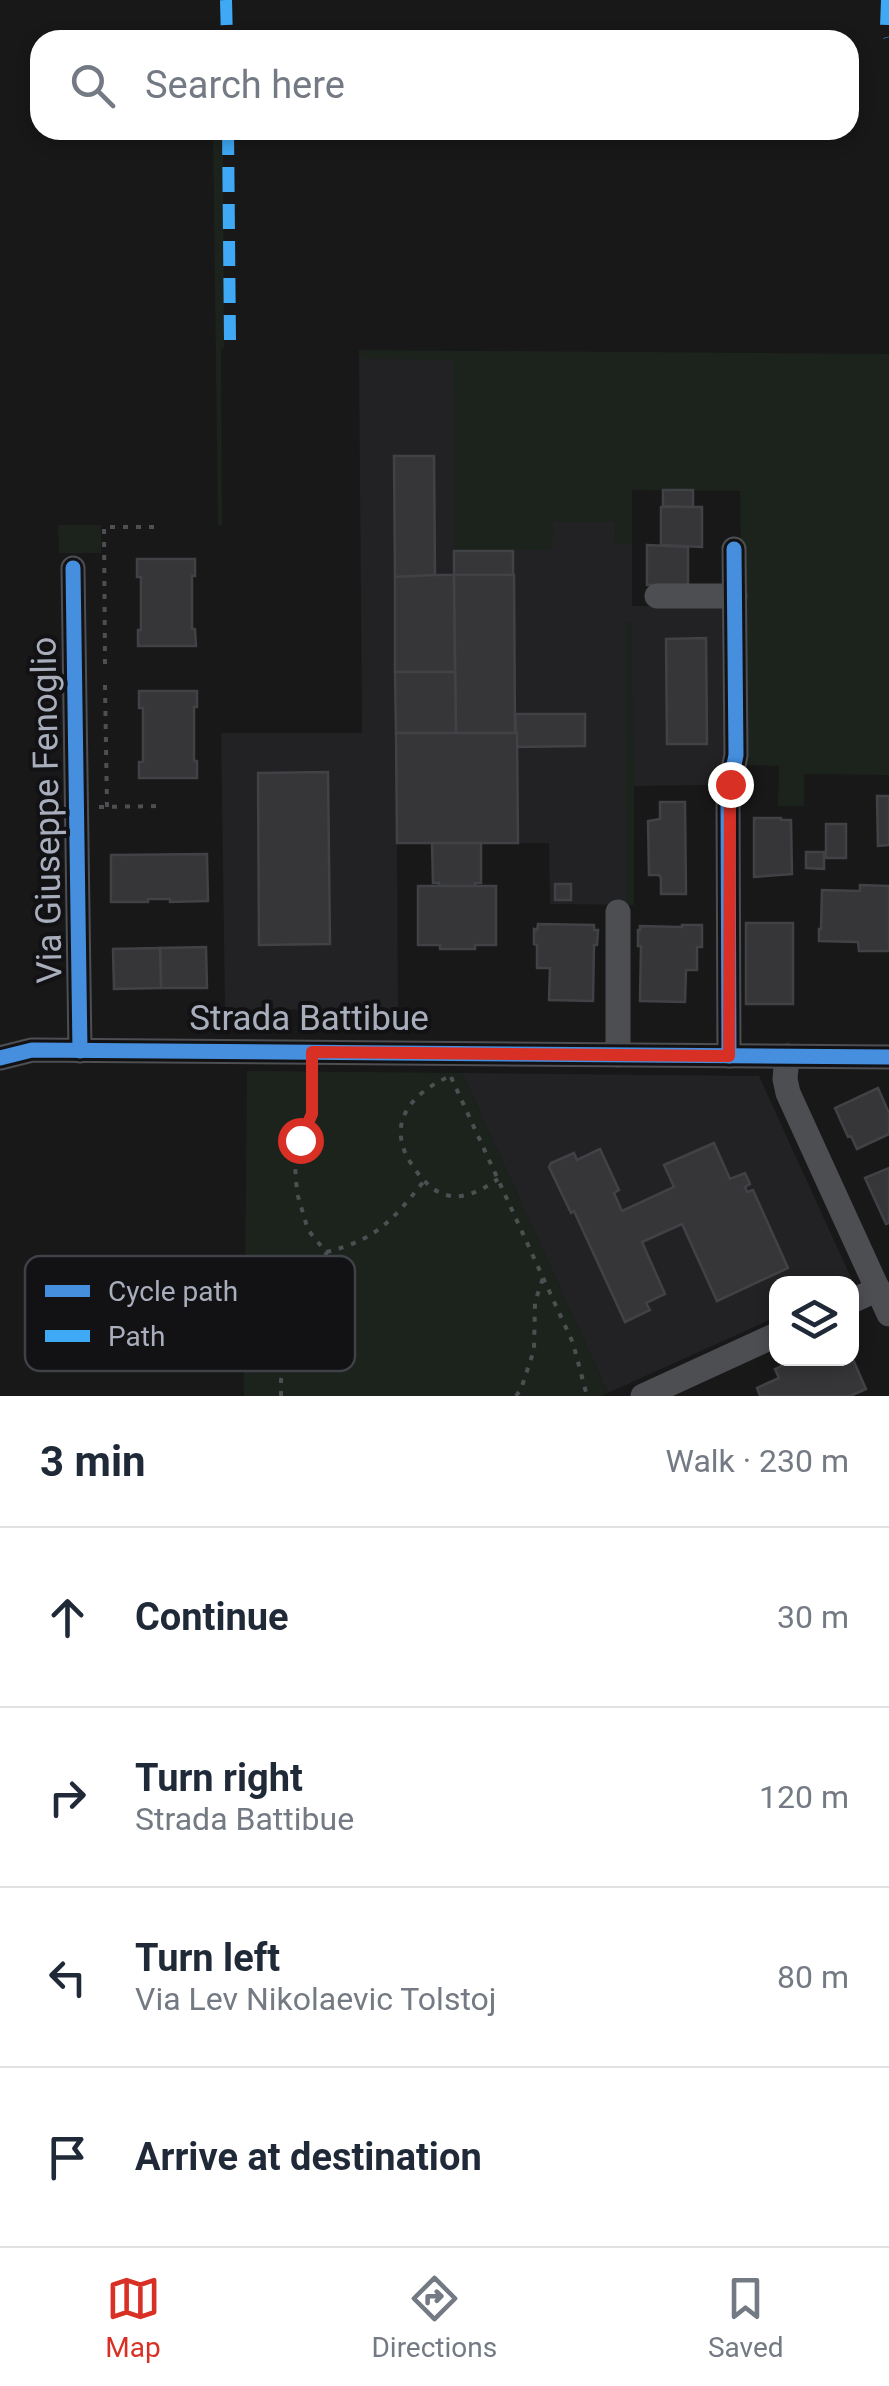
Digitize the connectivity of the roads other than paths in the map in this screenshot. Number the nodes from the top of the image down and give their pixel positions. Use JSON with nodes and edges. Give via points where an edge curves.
{"nodes":[{"id":1,"x":734,"y":549,"type":"dead end"},
{"id":2,"x":73,"y":568,"type":"dead end"},
{"id":3,"x":657,"y":596,"type":"dead end"},
{"id":4,"x":735,"y":596,"type":"junction"},
{"id":5,"x":618,"y":912,"type":"dead end"},
{"id":6,"x":80,"y":1051,"type":"junction"},
{"id":7,"x":618,"y":1055,"type":"junction"},
{"id":8,"x":729,"y":1056,"type":"junction"},
{"id":9,"x":786,"y":1056,"type":"junction"},
{"id":10,"x":889,"y":1057,"type":"edge"},
{"id":11,"x":0,"y":1058,"type":"edge"},
{"id":12,"x":878,"y":1290,"type":"junction"},
{"id":13,"x":859,"y":1298,"type":"edge"},
{"id":14,"x":889,"y":1314,"type":"edge"},
{"id":15,"x":769,"y":1338,"type":"edge"},
{"id":16,"x":643,"y":1396,"type":"edge"}],
"edges":[{"from":1,"to":4,"type":"street"},
{"from":2,"to":6,"type":"street","name":"Via Giuseppe Fenoglio"},
{"from":3,"to":4,"type":"street"},
{"from":4,"to":8,"type":"street"},
{"from":5,"to":7,"type":"street"},
{"from":6,"to":7,"type":"street","name":"Strada Battibue","via":[[312,1052],[447,1065]]},
{"from":6,"to":11,"type":"street","name":"Strada Battibue","via":[[32,1050]]},
{"from":7,"to":8,"type":"street","name":"Strada Battibue"},
{"from":8,"to":9,"type":"street","name":"Strada Battibue"},
{"from":9,"to":10,"type":"street","name":"Strada Battibue"},
{"from":9,"to":12,"type":"street","via":[[788,1093]]},
{"from":12,"to":13,"type":"street"},
{"from":12,"to":14,"type":"street"},
{"from":15,"to":16,"type":"street"}]}
